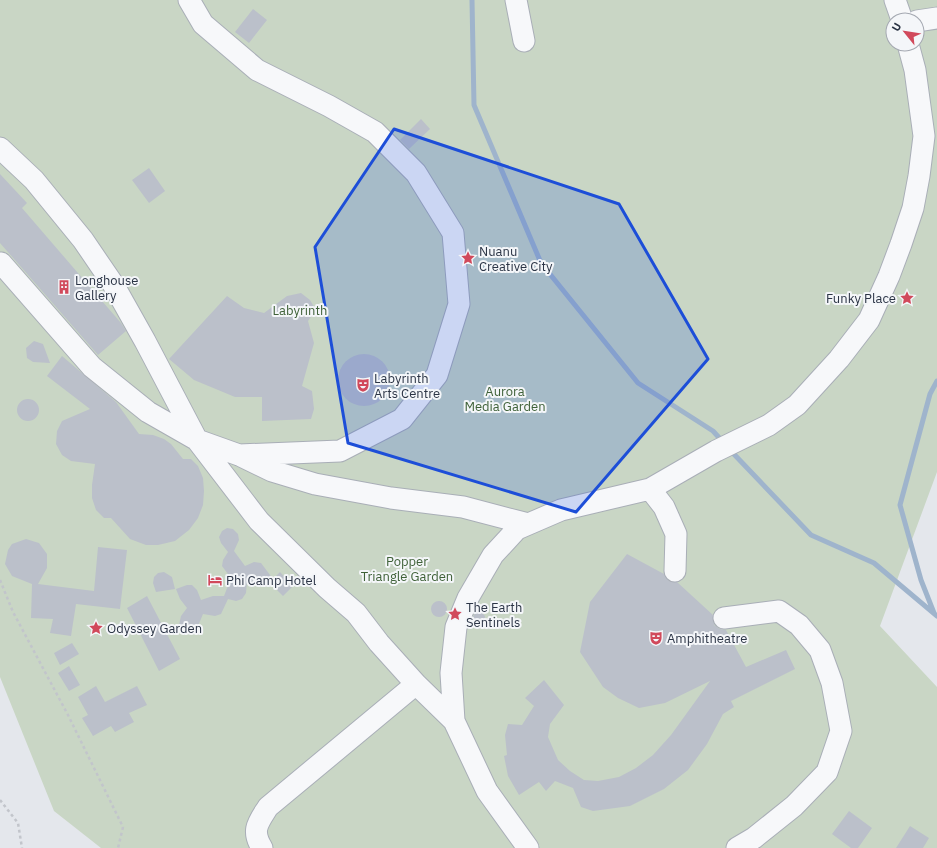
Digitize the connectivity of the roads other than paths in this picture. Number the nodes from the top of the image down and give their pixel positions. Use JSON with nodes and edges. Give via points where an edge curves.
{"nodes":[{"id":1,"x":188,"y":0,"type":"edge"},
{"id":2,"x":516,"y":0,"type":"edge"},
{"id":3,"x":895,"y":0,"type":"edge"},
{"id":4,"x":899,"y":12,"type":"edge"},
{"id":5,"x":937,"y":18,"type":"edge"},
{"id":6,"x":925,"y":20,"type":"edge"},
{"id":7,"x":524,"y":41,"type":"dead end"},
{"id":8,"x":910,"y":52,"type":"edge"},
{"id":9,"x":0,"y":148,"type":"edge"},
{"id":10,"x":1,"y":263,"type":"edge"},
{"id":11,"x":197,"y":440,"type":"junction"},
{"id":12,"x":239,"y":455,"type":"junction"},
{"id":13,"x":650,"y":490,"type":"junction"},
{"id":14,"x":528,"y":524,"type":"junction"},
{"id":15,"x":675,"y":571,"type":"dead end"},
{"id":16,"x":724,"y":618,"type":"dead end"},
{"id":17,"x":416,"y":684,"type":"junction"},
{"id":18,"x":454,"y":721,"type":"junction"},
{"id":19,"x":262,"y":848,"type":"edge"},
{"id":20,"x":528,"y":848,"type":"edge"},
{"id":21,"x":737,"y":848,"type":"edge"}],
"edges":[{"from":1,"to":12,"type":"lane","via":[[203,24],[257,70],[374,132],[416,173],[453,233],[459,304],[437,375],[402,419],[340,452]]},
{"from":2,"to":7,"type":"lane"},
{"from":3,"to":4,"type":"lane"},
{"from":5,"to":6,"type":"lane"},
{"from":8,"to":13,"type":"lane","via":[[924,136],[913,208],[889,276],[869,320],[839,359],[797,405],[769,425],[716,451]]},
{"from":9,"to":11,"type":"lane","via":[[34,180],[113,284],[146,341]]},
{"from":10,"to":11,"type":"lane","via":[[92,367],[148,412]]},
{"from":11,"to":12,"type":"lane"},
{"from":11,"to":17,"type":"lane","via":[[259,520],[326,588],[356,613]]},
{"from":12,"to":14,"type":"lane","via":[[272,470],[315,484],[391,498],[463,507]]},
{"from":13,"to":14,"type":"lane","via":[[561,510]]},
{"from":13,"to":15,"type":"lane","via":[[664,507],[676,534]]},
{"from":14,"to":18,"type":"lane","via":[[517,529],[493,555],[468,598],[456,627],[451,673]]},
{"from":16,"to":21,"type":"lane","via":[[779,611],[799,625],[820,650],[832,683],[841,731],[827,772],[794,806],[754,838]]},
{"from":17,"to":18,"type":"lane"},
{"from":17,"to":19,"type":"lane","via":[[268,807],[257,824],[256,839]]},
{"from":18,"to":20,"type":"lane","via":[[487,791]]}]}
